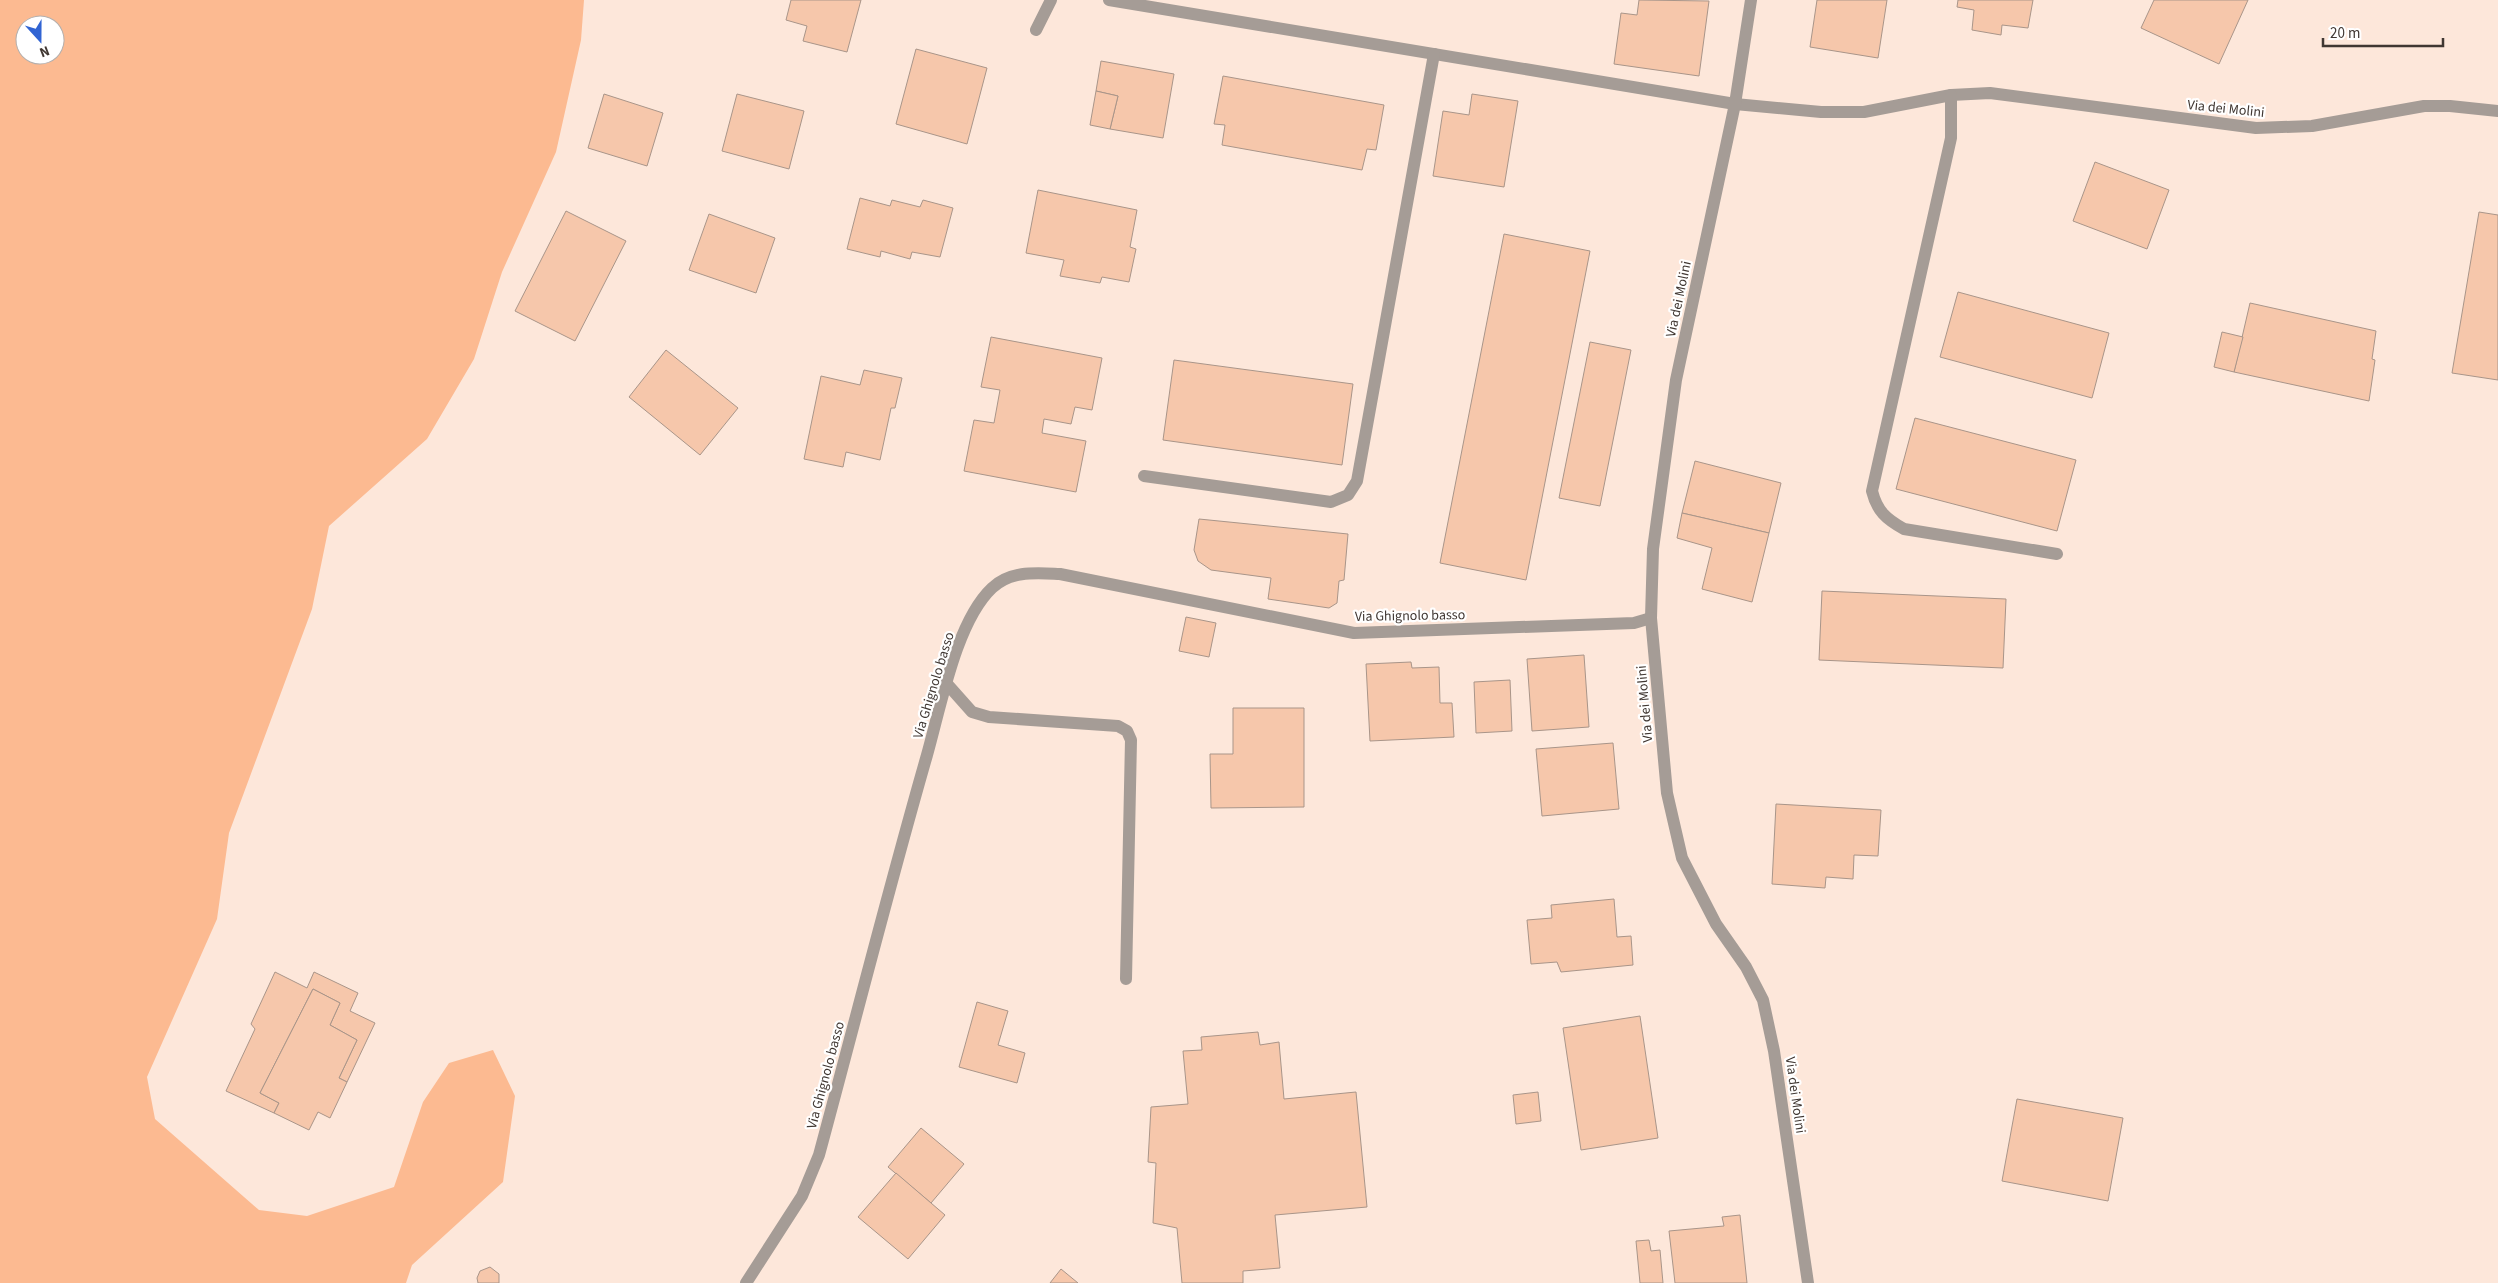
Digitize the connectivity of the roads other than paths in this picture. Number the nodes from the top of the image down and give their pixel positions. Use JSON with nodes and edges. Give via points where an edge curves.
{"nodes":[{"id":1,"x":1051,"y":0,"type":"edge"},
{"id":2,"x":1109,"y":0,"type":"edge"},
{"id":3,"x":1751,"y":0,"type":"edge"},
{"id":4,"x":1036,"y":30,"type":"dead end"},
{"id":5,"x":1434,"y":54,"type":"junction"},
{"id":6,"x":1951,"y":95,"type":"junction"},
{"id":7,"x":1735,"y":104,"type":"junction"},
{"id":8,"x":2498,"y":111,"type":"edge"},
{"id":9,"x":1144,"y":476,"type":"dead end"},
{"id":10,"x":2057,"y":554,"type":"dead end"},
{"id":11,"x":1651,"y":618,"type":"junction"},
{"id":12,"x":948,"y":685,"type":"junction"},
{"id":13,"x":1126,"y":979,"type":"dead end"},
{"id":14,"x":746,"y":1283,"type":"edge"},
{"id":15,"x":1808,"y":1283,"type":"edge"}],
"edges":[{"from":1,"to":4,"type":"street"},
{"from":2,"to":5,"type":"street"},
{"from":3,"to":7,"type":"street","name":"Via dei Molini"},
{"from":5,"to":7,"type":"street"},
{"from":5,"to":9,"type":"street","via":[[1357,481],[1348,495],[1331,502]]},
{"from":6,"to":7,"type":"street","name":"Via dei Molini","via":[[1864,112],[1821,112]]},
{"from":6,"to":8,"type":"street","name":"Via dei Molini","via":[[1990,93],[2256,128],[2312,126],[2424,106]]},
{"from":6,"to":10,"type":"street","via":[[1951,138],[1872,491],[1876,506],[1887,520],[1904,529]]},
{"from":7,"to":11,"type":"street","name":"Via dei Molini","via":[[1676,380],[1653,549]]},
{"from":11,"to":12,"type":"street","name":"Via Ghignolo basso","via":[[1634,623],[1354,633],[1060,574],[1022,573],[994,586],[974,611],[954,657]]},
{"from":11,"to":15,"type":"street","name":"Via dei Molini","via":[[1667,793],[1682,858],[1716,924],[1746,967],[1763,1000],[1774,1051]]},
{"from":12,"to":13,"type":"street","via":[[972,712],[989,717],[1118,726],[1127,731],[1131,740]]},
{"from":12,"to":14,"type":"street","name":"Via Ghignolo basso","via":[[887,894],[820,1155],[802,1196]]}]}
